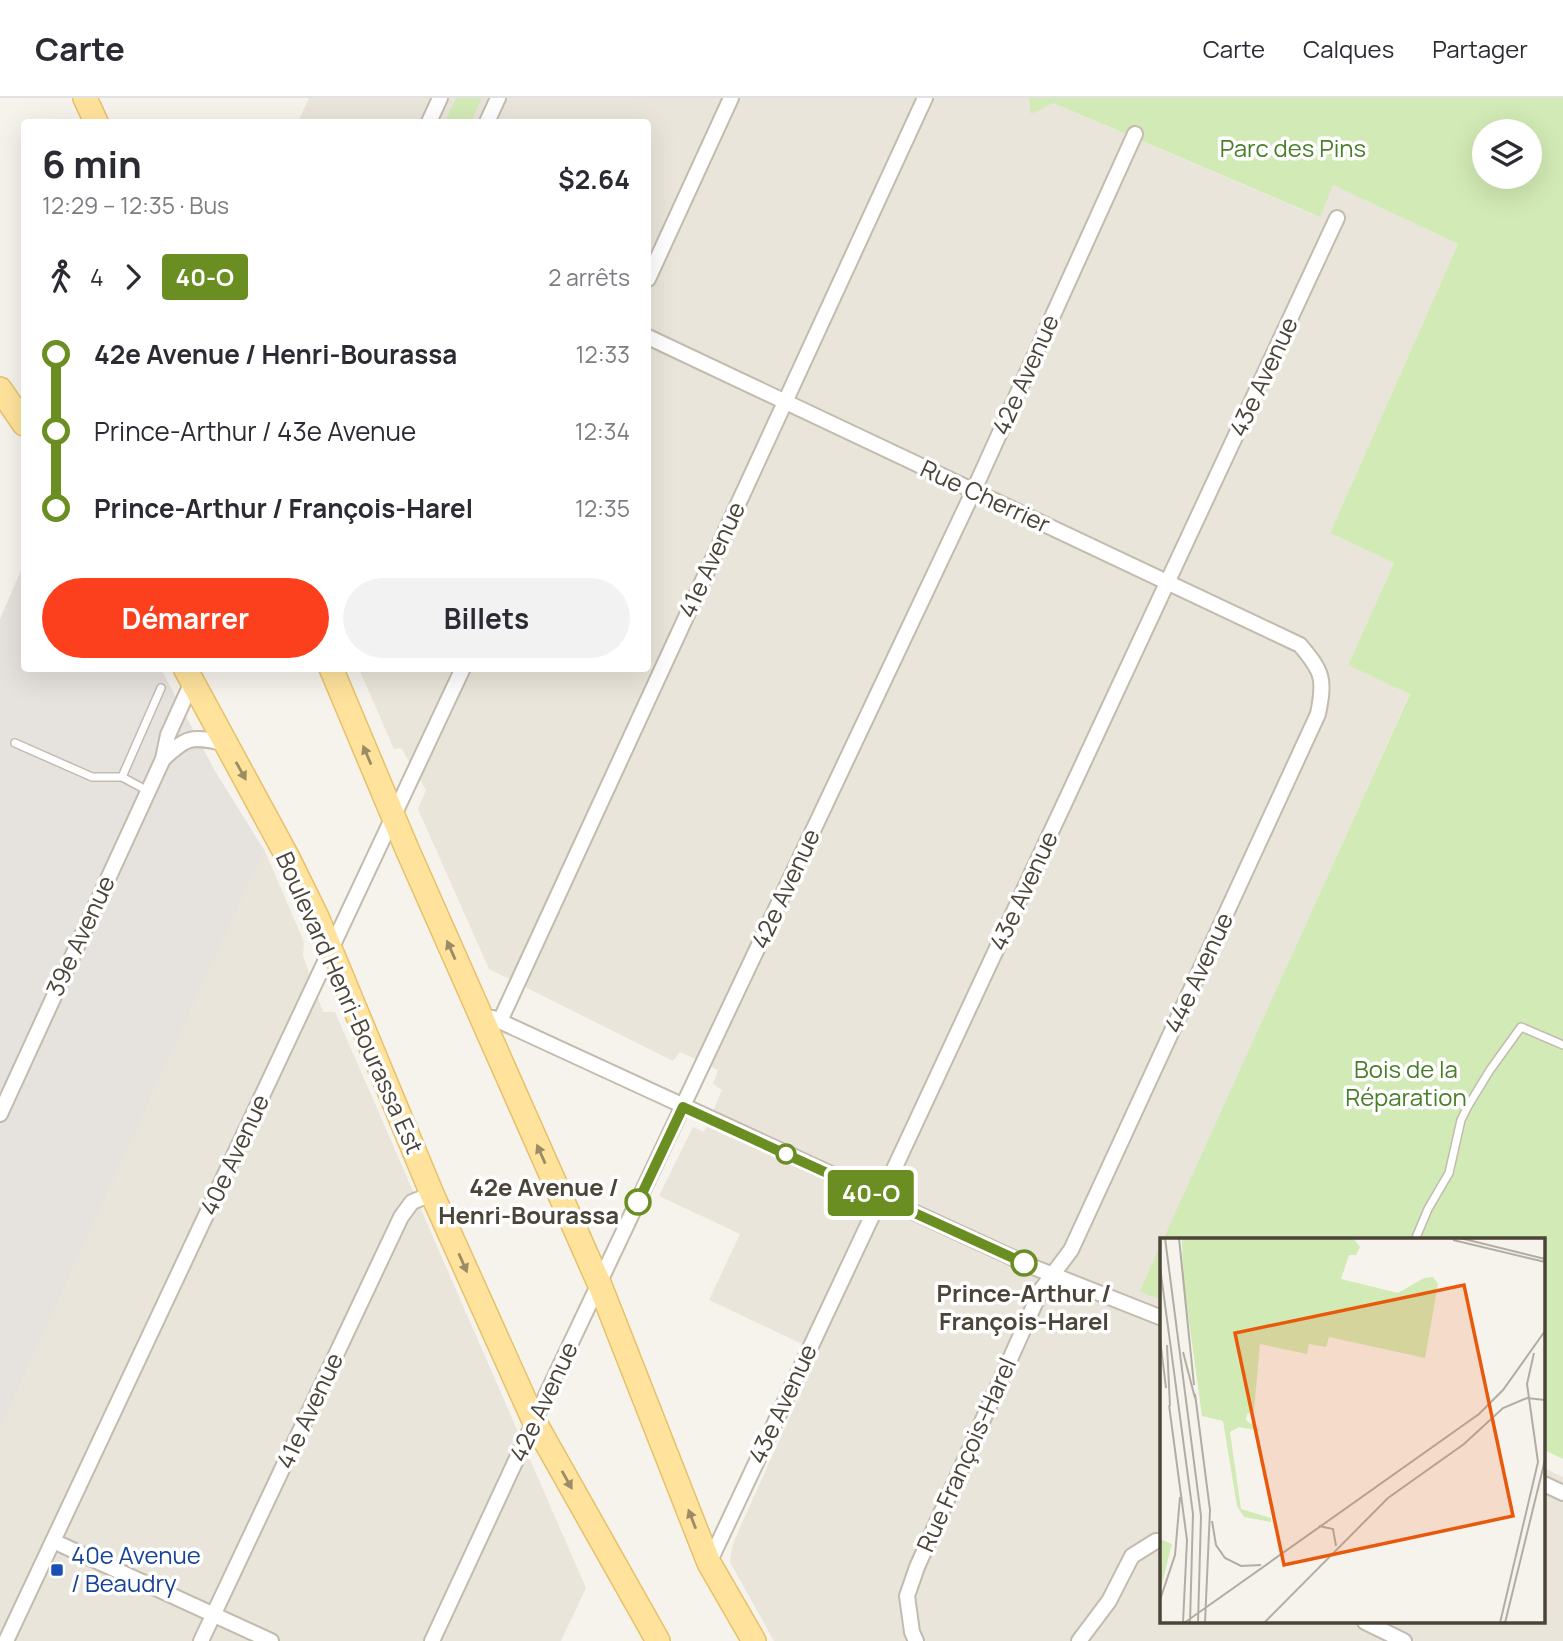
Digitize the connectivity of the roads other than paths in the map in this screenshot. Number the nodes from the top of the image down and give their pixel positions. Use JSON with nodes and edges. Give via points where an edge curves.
{"nodes":[{"id":1,"x":85,"y":98,"type":"edge"},
{"id":2,"x":440,"y":98,"type":"edge"},
{"id":3,"x":498,"y":98,"type":"edge"},
{"id":4,"x":731,"y":98,"type":"edge"},
{"id":5,"x":925,"y":98,"type":"edge"},
{"id":6,"x":95,"y":119,"type":"edge"},
{"id":7,"x":430,"y":119,"type":"edge"},
{"id":8,"x":488,"y":119,"type":"edge"},
{"id":9,"x":1135,"y":134,"type":"dead end"},
{"id":10,"x":1337,"y":218,"type":"dead end"},
{"id":11,"x":651,"y":272,"type":"edge"},
{"id":12,"x":651,"y":338,"type":"edge"},
{"id":13,"x":0,"y":389,"type":"edge"},
{"id":14,"x":785,"y":402,"type":"junction"},
{"id":15,"x":21,"y":420,"type":"edge"},
{"id":16,"x":974,"y":492,"type":"junction"},
{"id":17,"x":1168,"y":583,"type":"junction"},
{"id":18,"x":1316,"y":665,"type":"joint"},
{"id":19,"x":333,"y":672,"type":"edge"},
{"id":20,"x":461,"y":672,"type":"edge"},
{"id":21,"x":188,"y":675,"type":"edge"},
{"id":22,"x":161,"y":688,"type":"dead end"},
{"id":23,"x":15,"y":743,"type":"dead end"},
{"id":24,"x":225,"y":743,"type":"junction"},
{"id":25,"x":163,"y":759,"type":"junction"},
{"id":26,"x":121,"y":777,"type":"junction"},
{"id":27,"x":148,"y":790,"type":"junction"},
{"id":28,"x":393,"y":818,"type":"junction"},
{"id":29,"x":331,"y":951,"type":"junction"},
{"id":30,"x":478,"y":1012,"type":"junction"},
{"id":31,"x":500,"y":1021,"type":"junction"},
{"id":32,"x":1563,"y":1045,"type":"edge"},
{"id":33,"x":683,"y":1107,"type":"junction"},
{"id":34,"x":0,"y":1114,"type":"edge"},
{"id":35,"x":432,"y":1194,"type":"junction"},
{"id":36,"x":881,"y":1197,"type":"junction"},
{"id":37,"x":1416,"y":1238,"type":"edge"},
{"id":38,"x":1054,"y":1276,"type":"junction"},
{"id":39,"x":599,"y":1283,"type":"junction"},
{"id":40,"x":1160,"y":1317,"type":"edge"},
{"id":41,"x":534,"y":1421,"type":"junction"},
{"id":42,"x":1546,"y":1485,"type":"edge"},
{"id":43,"x":1563,"y":1493,"type":"edge"},
{"id":44,"x":53,"y":1541,"type":"junction"},
{"id":45,"x":1160,"y":1541,"type":"edge"},
{"id":46,"x":709,"y":1563,"type":"junction"},
{"id":47,"x":214,"y":1615,"type":"junction"},
{"id":48,"x":1369,"y":1624,"type":"edge"},
{"id":49,"x":6,"y":1641,"type":"edge"},
{"id":50,"x":201,"y":1641,"type":"edge"},
{"id":51,"x":271,"y":1641,"type":"edge"},
{"id":52,"x":432,"y":1641,"type":"edge"},
{"id":53,"x":658,"y":1641,"type":"edge"},
{"id":54,"x":754,"y":1641,"type":"edge"},
{"id":55,"x":916,"y":1641,"type":"edge"},
{"id":56,"x":1079,"y":1641,"type":"edge"},
{"id":57,"x":1404,"y":1641,"type":"edge"}],
"edges":[{"from":1,"to":6,"type":"main road"},
{"from":2,"to":7,"type":"street"},
{"from":3,"to":8,"type":"street"},
{"from":4,"to":11,"type":"street"},
{"from":5,"to":14,"type":"street","name":"41e Avenue"},
{"from":9,"to":16,"type":"street","name":"42e Avenue"},
{"from":10,"to":17,"type":"street","name":"43e Avenue"},
{"from":12,"to":14,"type":"street","name":"Rue Cherrier"},
{"from":13,"to":15,"type":"main road"},
{"from":14,"to":16,"type":"street","name":"Rue Cherrier"},
{"from":14,"to":31,"type":"street","name":"41e Avenue"},
{"from":16,"to":17,"type":"street","name":"Rue Cherrier"},
{"from":16,"to":33,"type":"street","name":"42e Avenue"},
{"from":17,"to":18,"type":"street","name":"Rue Cherrier","via":[[1300,645]]},
{"from":17,"to":36,"type":"street","name":"43e Avenue"},
{"from":18,"to":38,"type":"street","name":"44e Avenue","via":[[1324,687],[1318,714],[1071,1250]]},
{"from":28,"to":19,"type":"main road","one_way":true},
{"from":20,"to":28,"type":"street","name":"40e Avenue"},
{"from":21,"to":24,"type":"main road","name":"Boulevard Henri-Bourassa Est"},
{"from":21,"to":25,"type":"street","name":"39e Avenue"},
{"from":22,"to":26,"type":"lane"},
{"from":23,"to":26,"type":"lane","via":[[92,777]]},
{"from":24,"to":25,"type":"street","name":"39e Avenue","via":[[187,740]]},
{"from":24,"to":29,"type":"main road","name":"Boulevard Henri-Bourassa Est","one_way":true,"via":[[288,858]]},
{"from":25,"to":27,"type":"street","name":"39e Avenue"},
{"from":26,"to":27,"type":"lane"},
{"from":27,"to":34,"type":"street","name":"39e Avenue"},
{"from":28,"to":29,"type":"street","name":"40e Avenue"},
{"from":30,"to":28,"type":"main road","one_way":true},
{"from":29,"to":35,"type":"main road","name":"Boulevard Henri-Bourassa Est"},
{"from":29,"to":44,"type":"street","name":"40e Avenue"},
{"from":30,"to":31,"type":"street"},
{"from":39,"to":30,"type":"main road","one_way":true},
{"from":31,"to":33,"type":"street"},
{"from":32,"to":37,"type":"lane","via":[[1521,1027],[1461,1120],[1449,1173]]},
{"from":33,"to":36,"type":"street"},
{"from":33,"to":39,"type":"street","name":"42e Avenue"},
{"from":35,"to":41,"type":"main road","name":"Boulevard Henri-Bourassa Est","one_way":true},
{"from":35,"to":47,"type":"street","name":"41e Avenue","via":[[405,1209]]},
{"from":36,"to":38,"type":"street"},
{"from":36,"to":46,"type":"street","name":"43e Avenue"},
{"from":38,"to":40,"type":"street"},
{"from":38,"to":55,"type":"street","name":"Rue François-Harel","via":[[1041,1290],[917,1567],[907,1596]]},
{"from":39,"to":41,"type":"street","name":"42e Avenue"},
{"from":46,"to":39,"type":"main road","one_way":true},
{"from":41,"to":52,"type":"street","name":"42e Avenue"},
{"from":41,"to":53,"type":"main road","name":"Boulevard Henri-Bourassa Est","one_way":true},
{"from":42,"to":43,"type":"street"},
{"from":44,"to":47,"type":"street"},
{"from":44,"to":49,"type":"street","name":"40e Avenue"},
{"from":45,"to":56,"type":"street","via":[[1132,1556],[1109,1601]]},
{"from":46,"to":54,"type":"main road"},
{"from":47,"to":50,"type":"street","name":"41e Avenue"},
{"from":47,"to":51,"type":"street"},
{"from":48,"to":57,"type":"street"}]}
